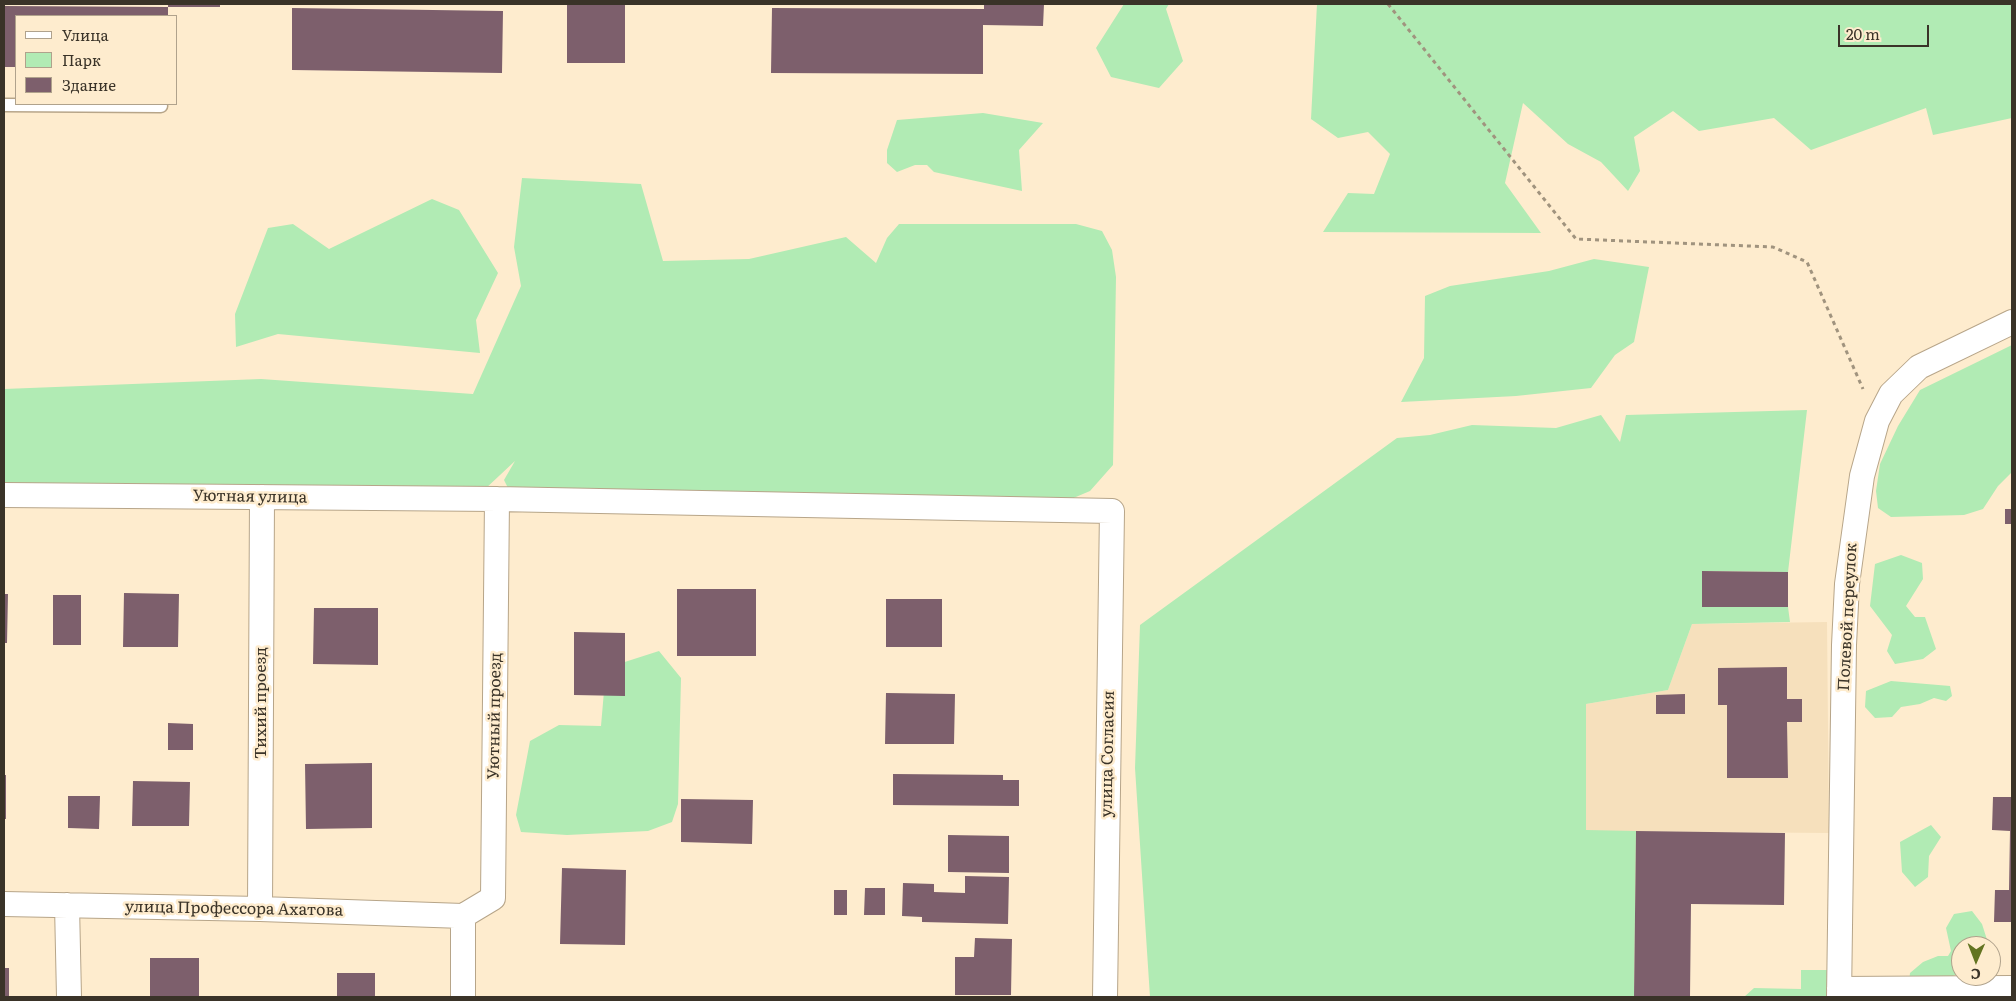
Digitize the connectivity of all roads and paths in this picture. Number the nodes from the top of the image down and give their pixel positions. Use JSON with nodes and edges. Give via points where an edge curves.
{"nodes":[{"id":1,"x":1388,"y":4,"type":"edge"},
{"id":2,"x":4,"y":105,"type":"edge"},
{"id":3,"x":161,"y":106,"type":"dead end"},
{"id":4,"x":2012,"y":322,"type":"edge"},
{"id":5,"x":1877,"y":421,"type":"junction"},
{"id":6,"x":4,"y":494,"type":"edge"},
{"id":7,"x":262,"y":497,"type":"junction"},
{"id":8,"x":497,"y":499,"type":"junction"},
{"id":9,"x":1112,"y":511,"type":"joint"},
{"id":10,"x":4,"y":904,"type":"edge"},
{"id":11,"x":67,"y":905,"type":"junction"},
{"id":12,"x":260,"y":909,"type":"junction"},
{"id":13,"x":463,"y":916,"type":"junction"},
{"id":14,"x":2012,"y":988,"type":"edge"},
{"id":15,"x":1839,"y":993,"type":"edge"},
{"id":16,"x":69,"y":997,"type":"edge"},
{"id":17,"x":463,"y":997,"type":"edge"},
{"id":18,"x":1105,"y":997,"type":"edge"}],
"edges":[{"from":1,"to":5,"type":"path","via":[[1576,239],[1773,247],[1807,262]]},
{"from":2,"to":3,"type":"lane"},
{"from":4,"to":5,"type":"street","name":"Полевой переулок","via":[[1919,367],[1891,394]]},
{"from":5,"to":15,"type":"street","name":"Полевой переулок","via":[[1862,476],[1847,584]]},
{"from":6,"to":7,"type":"street","name":"Уютная улица"},
{"from":7,"to":8,"type":"street","name":"Уютная улица"},
{"from":7,"to":12,"type":"street","name":"Тихий проезд"},
{"from":8,"to":9,"type":"street","name":"Уютная улица"},
{"from":8,"to":13,"type":"street","name":"Уютный проезд","via":[[493,898]]},
{"from":9,"to":18,"type":"street","name":"улица Согласия"},
{"from":10,"to":11,"type":"street","name":"улица Профессора Ахатова"},
{"from":11,"to":12,"type":"street","name":"улица Профессора Ахатова"},
{"from":11,"to":16,"type":"street"},
{"from":12,"to":13,"type":"street","name":"улица Профессора Ахатова"},
{"from":13,"to":17,"type":"street"},
{"from":14,"to":15,"type":"street"}]}
